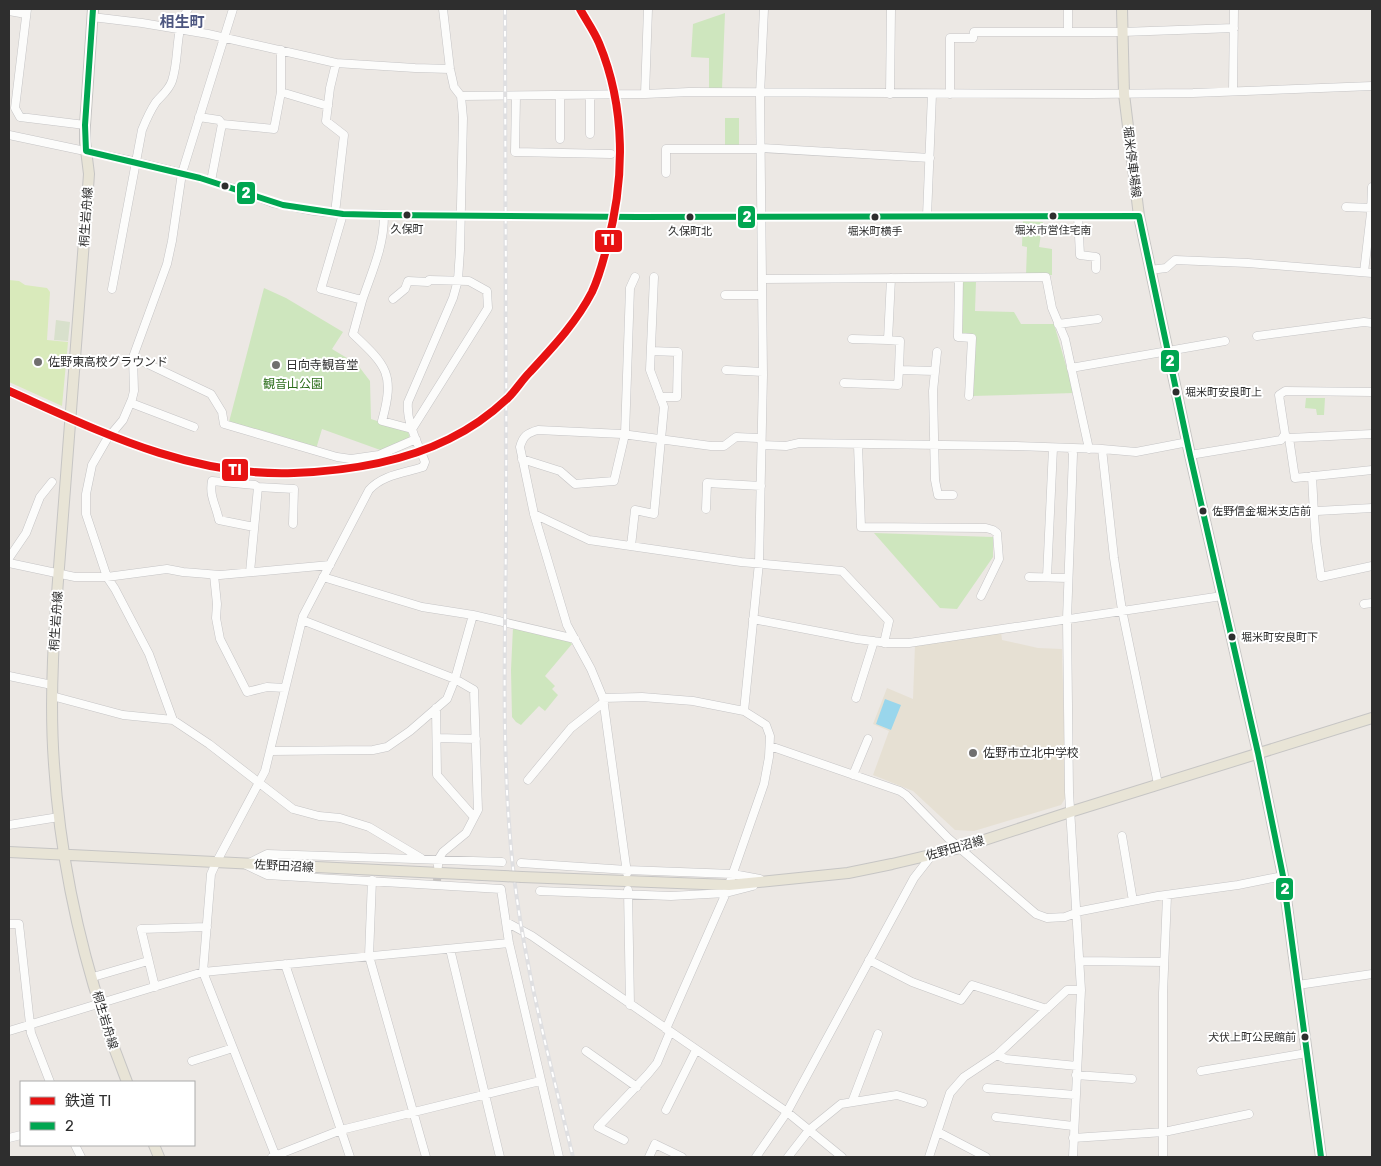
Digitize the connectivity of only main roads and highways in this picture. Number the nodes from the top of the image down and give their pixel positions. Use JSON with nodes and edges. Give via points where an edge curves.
{"nodes":[{"id":1,"x":1122,"y":9,"type":"edge"},
{"id":2,"x":93,"y":13,"type":"edge"},
{"id":3,"x":1372,"y":718,"type":"edge"},
{"id":4,"x":1258,"y":753,"type":"junction"},
{"id":5,"x":9,"y":852,"type":"edge"},
{"id":6,"x":64,"y":854,"type":"junction"},
{"id":7,"x":127,"y":1081,"type":"edge"},
{"id":8,"x":1321,"y":1157,"type":"edge"}],
"edges":[{"from":1,"to":4,"type":"main road","name":"堀米停車場線","via":[[1124,94],[1139,216]]},
{"from":2,"to":6,"type":"main road","name":"桐生岩舟線","via":[[85,125],[89,168],[52,685],[54,763]]},
{"from":3,"to":4,"type":"main road","name":"佐野田沼線"},
{"from":4,"to":6,"type":"main road","name":"佐野田沼線","bridge":true,"via":[[960,848],[848,872],[727,889]]},
{"from":4,"to":8,"type":"main road","name":"堀米停車場線","via":[[1283,876]]},
{"from":5,"to":6,"type":"main road","name":"佐野田沼線"},
{"from":6,"to":7,"type":"main road","name":"桐生岩舟線","via":[[99,1003]]}]}
